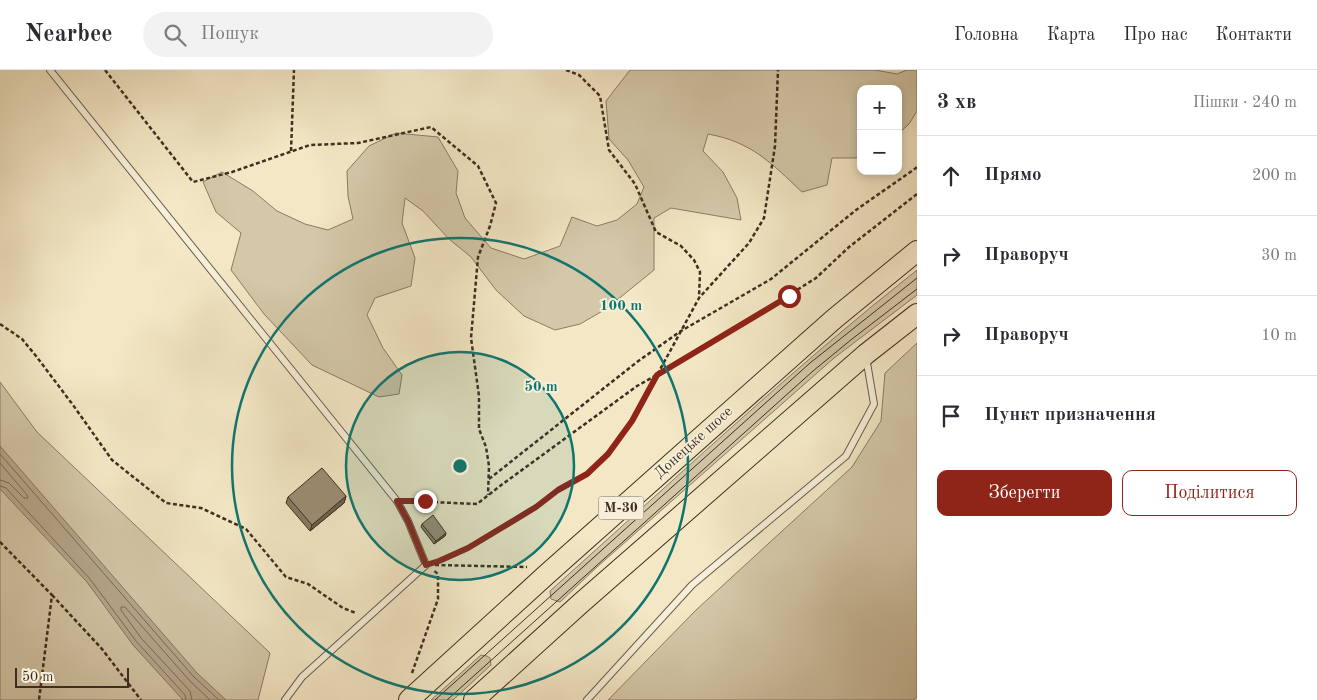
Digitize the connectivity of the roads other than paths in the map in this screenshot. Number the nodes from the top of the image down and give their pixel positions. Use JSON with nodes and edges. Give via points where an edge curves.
{"nodes":[{"id":1,"x":50,"y":70,"type":"edge"},
{"id":2,"x":917,"y":251,"type":"edge"},
{"id":3,"x":917,"y":314,"type":"edge"},
{"id":4,"x":866,"y":354,"type":"junction"},
{"id":5,"x":409,"y":691,"type":"edge"},
{"id":6,"x":285,"y":700,"type":"edge"},
{"id":7,"x":474,"y":700,"type":"edge"},
{"id":8,"x":587,"y":700,"type":"edge"}],
"edges":[{"from":1,"to":6,"type":"lane","via":[[397,501],[426,565],[302,677]]},
{"from":2,"to":5,"type":"highway","name":"Донецьке шосе","number":"М-30","via":[[819,332],[546,575]]},
{"from":3,"to":4,"type":"highway","number":"М-30"},
{"from":4,"to":7,"type":"highway","number":"М-30"},
{"from":4,"to":8,"type":"lane","via":[[874,404],[846,456],[692,585]]}]}
